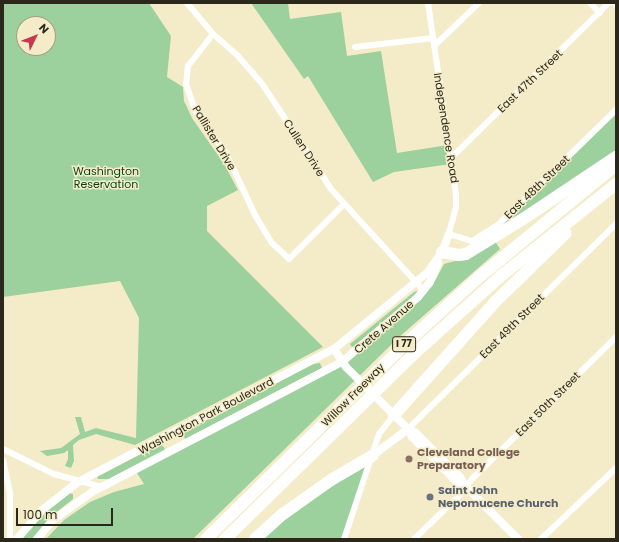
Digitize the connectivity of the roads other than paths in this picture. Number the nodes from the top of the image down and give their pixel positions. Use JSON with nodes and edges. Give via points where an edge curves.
{"nodes":[{"id":1,"x":188,"y":3,"type":"edge"},
{"id":2,"x":428,"y":3,"type":"edge"},
{"id":3,"x":479,"y":3,"type":"edge"},
{"id":4,"x":590,"y":3,"type":"edge"},
{"id":5,"x":609,"y":3,"type":"edge"},
{"id":6,"x":614,"y":3,"type":"edge"},
{"id":7,"x":616,"y":5,"type":"edge"},
{"id":8,"x":600,"y":13,"type":"junction"},
{"id":9,"x":213,"y":34,"type":"junction"},
{"id":10,"x":433,"y":38,"type":"junction"},
{"id":11,"x":434,"y":46,"type":"junction"},
{"id":12,"x":355,"y":48,"type":"dead end"},
{"id":13,"x":616,"y":110,"type":"edge"},
{"id":14,"x":616,"y":157,"type":"edge"},
{"id":15,"x":450,"y":159,"type":"junction"},
{"id":16,"x":616,"y":165,"type":"edge"},
{"id":17,"x":614,"y":186,"type":"edge"},
{"id":18,"x":344,"y":204,"type":"junction"},
{"id":19,"x":616,"y":224,"type":"edge"},
{"id":20,"x":449,"y":234,"type":"junction"},
{"id":21,"x":442,"y":252,"type":"junction"},
{"id":22,"x":417,"y":282,"type":"junction"},
{"id":23,"x":424,"y":291,"type":"junction"},
{"id":24,"x":616,"y":337,"type":"edge"},
{"id":25,"x":334,"y":349,"type":"junction"},
{"id":26,"x":342,"y":362,"type":"junction"},
{"id":27,"x":391,"y":412,"type":"junction"},
{"id":28,"x":408,"y":429,"type":"junction"},
{"id":29,"x":3,"y":449,"type":"edge"},
{"id":30,"x":372,"y":456,"type":"junction"},
{"id":31,"x":3,"y":460,"type":"edge"},
{"id":32,"x":616,"y":468,"type":"edge"},
{"id":33,"x":78,"y":482,"type":"junction"},
{"id":34,"x":102,"y":487,"type":"junction"},
{"id":35,"x":466,"y":487,"type":"junction"},
{"id":36,"x":10,"y":539,"type":"edge"},
{"id":37,"x":17,"y":539,"type":"edge"},
{"id":38,"x":37,"y":539,"type":"edge"},
{"id":39,"x":206,"y":539,"type":"edge"},
{"id":40,"x":225,"y":539,"type":"edge"},
{"id":41,"x":256,"y":539,"type":"edge"},
{"id":42,"x":344,"y":539,"type":"edge"},
{"id":43,"x":414,"y":539,"type":"edge"},
{"id":44,"x":518,"y":539,"type":"edge"},
{"id":45,"x":541,"y":539,"type":"edge"}],
"edges":[{"from":1,"to":9,"type":"street","name":"Cullen Drive"},
{"from":2,"to":10,"type":"street","name":"Independence Road"},
{"from":3,"to":11,"type":"street"},
{"from":4,"to":8,"type":"street"},
{"from":5,"to":8,"type":"street","name":"East 47th Street"},
{"from":6,"to":7,"type":"street"},
{"from":8,"to":15,"type":"street","name":"East 47th Street"},
{"from":9,"to":18,"type":"street","name":"Cullen Drive","via":[[238,56],[263,84]]},
{"from":9,"to":18,"type":"street","name":"Pallister Drive","via":[[188,66],[186,84],[198,116],[227,155],[255,215],[271,242],[289,259]]},
{"from":10,"to":11,"type":"street","name":"Independence Road"},
{"from":10,"to":12,"type":"street"},
{"from":11,"to":15,"type":"street","name":"Independence Road"},
{"from":13,"to":20,"type":"street","name":"East 48th Street","via":[[498,225],[472,241]]},
{"from":14,"to":21,"type":"highway","via":[[466,254]]},
{"from":15,"to":20,"type":"street","name":"Independence Road","via":[[456,201]]},
{"from":16,"to":39,"type":"highway","name":"Willow Freeway","number":"I 77","via":[[479,277],[404,345]]},
{"from":17,"to":27,"type":"highway","via":[[494,303]]},
{"from":17,"to":40,"type":"highway","name":"Willow Freeway","number":"I 77","via":[[502,275],[417,351]]},
{"from":18,"to":22,"type":"street","name":"Cullen Drive"},
{"from":19,"to":28,"type":"street","name":"East 49th Street"},
{"from":20,"to":21,"type":"street","name":"Independence Road"},
{"from":21,"to":22,"type":"street","name":"Independence Road","via":[[435,264]]},
{"from":21,"to":23,"type":"street","name":"Independence Road","via":[[433,278]]},
{"from":22,"to":23,"type":"street","name":"Cullen Drive"},
{"from":22,"to":25,"type":"street","name":"Crete Avenue"},
{"from":23,"to":26,"type":"street","name":"Crete Avenue"},
{"from":24,"to":35,"type":"street","name":"East 50th Street","via":[[477,473]]},
{"from":25,"to":26,"type":"street"},
{"from":25,"to":33,"type":"street","name":"Washington Park Boulevard"},
{"from":26,"to":27,"type":"street"},
{"from":26,"to":34,"type":"street","name":"Washington Park Boulevard"},
{"from":27,"to":28,"type":"street"},
{"from":27,"to":30,"type":"street","via":[[379,434]]},
{"from":28,"to":30,"type":"street"},
{"from":28,"to":35,"type":"street","via":[[416,433],[460,477]]},
{"from":29,"to":33,"type":"street","via":[[54,474]]},
{"from":30,"to":41,"type":"highway","via":[[331,480],[283,514]]},
{"from":30,"to":42,"type":"street"},
{"from":31,"to":36,"type":"street","via":[[10,494]]},
{"from":32,"to":45,"type":"street"},
{"from":33,"to":34,"type":"street"},
{"from":33,"to":37,"type":"street","name":"Washington Park Boulevard","via":[[41,511]]},
{"from":34,"to":38,"type":"street","name":"Washington Park Boulevard","via":[[62,513]]},
{"from":35,"to":43,"type":"street","name":"East 50th Street"},
{"from":35,"to":44,"type":"street"}]}
